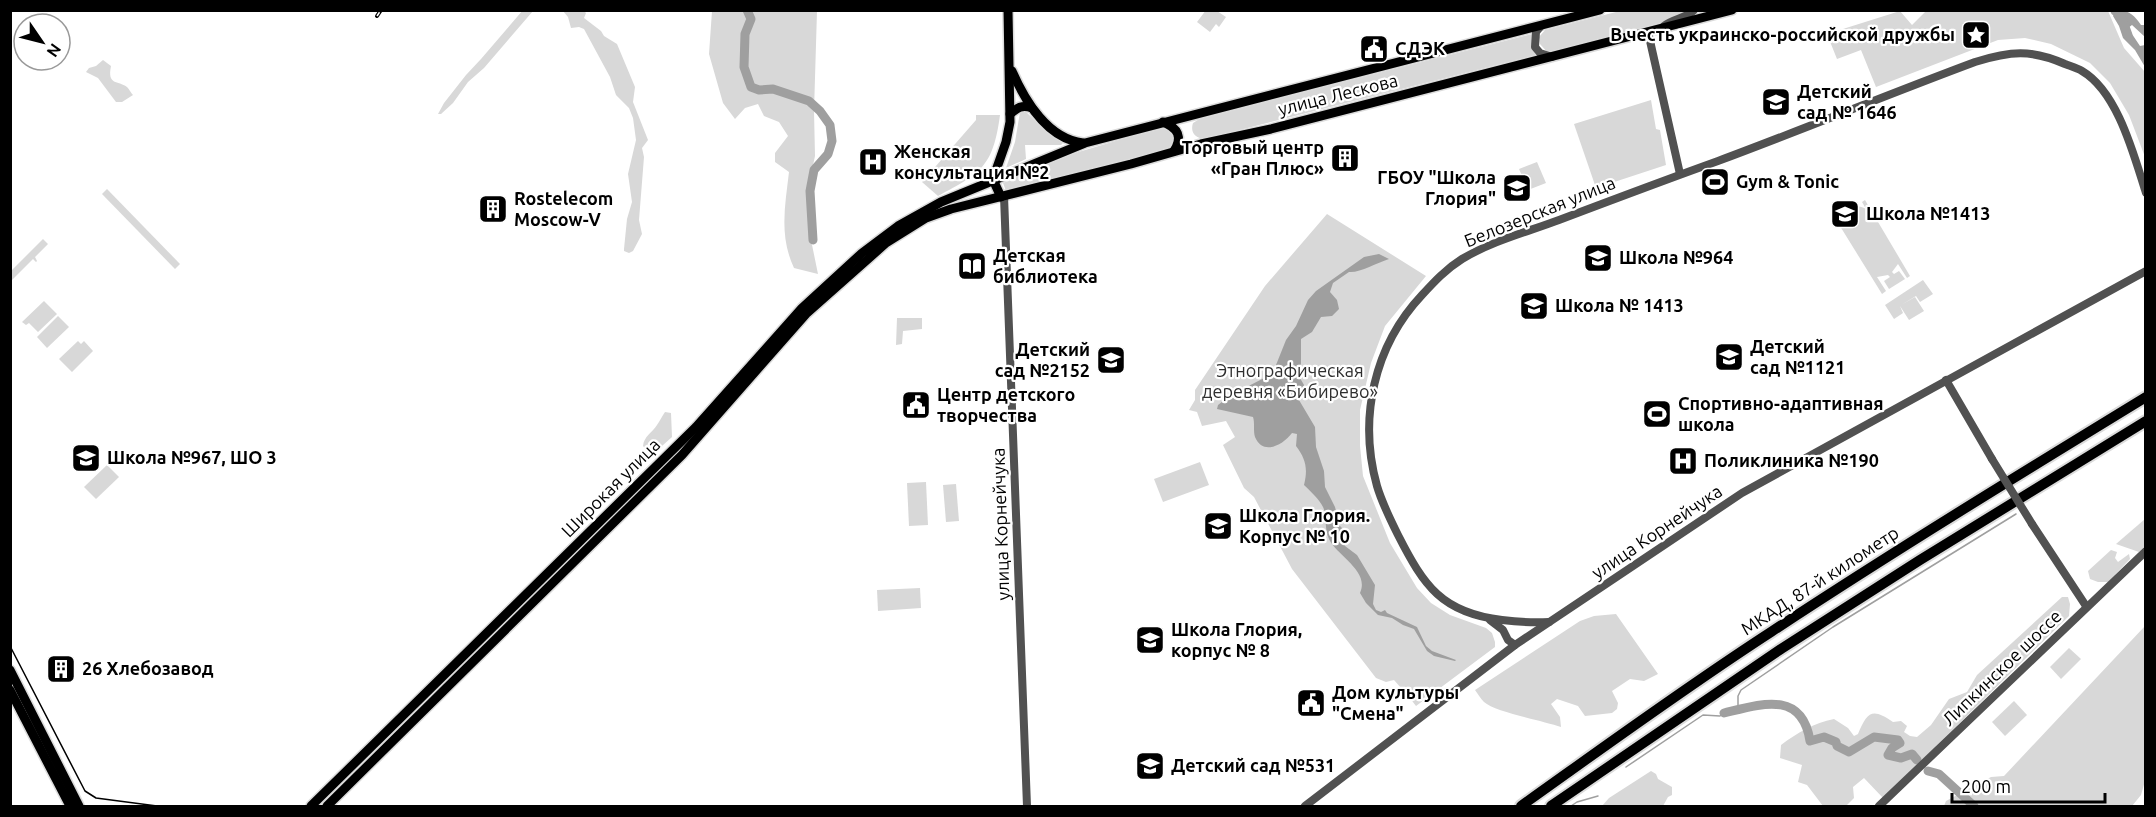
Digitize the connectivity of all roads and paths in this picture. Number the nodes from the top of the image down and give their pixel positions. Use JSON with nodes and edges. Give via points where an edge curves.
{"nodes":[{"id":1,"x":1008,"y":10,"type":"edge"},
{"id":2,"x":1600,"y":10,"type":"edge"},
{"id":3,"x":1694,"y":10,"type":"edge"},
{"id":4,"x":1732,"y":10,"type":"edge"},
{"id":5,"x":1541,"y":26,"type":"junction"},
{"id":6,"x":1661,"y":29,"type":"junction"},
{"id":7,"x":1648,"y":32,"type":"junction"},
{"id":8,"x":1552,"y":57,"type":"junction"},
{"id":9,"x":1010,"y":67,"type":"junction"},
{"id":10,"x":1032,"y":108,"type":"junction"},
{"id":11,"x":1010,"y":114,"type":"junction"},
{"id":12,"x":1163,"y":122,"type":"junction"},
{"id":13,"x":1086,"y":143,"type":"junction"},
{"id":14,"x":1174,"y":151,"type":"junction"},
{"id":15,"x":1680,"y":174,"type":"junction"},
{"id":16,"x":994,"y":180,"type":"junction"},
{"id":17,"x":2145,"y":193,"type":"edge"},
{"id":18,"x":1003,"y":199,"type":"junction"},
{"id":19,"x":941,"y":202,"type":"joint"},
{"id":20,"x":951,"y":209,"type":"joint"},
{"id":21,"x":2145,"y":271,"type":"edge"},
{"id":22,"x":1947,"y":380,"type":"junction"},
{"id":23,"x":2145,"y":397,"type":"edge"},
{"id":24,"x":2145,"y":421,"type":"edge"},
{"id":25,"x":622,"y":501,"type":"junction"},
{"id":26,"x":629,"y":509,"type":"junction"},
{"id":27,"x":2145,"y":551,"type":"edge"},
{"id":28,"x":2086,"y":606,"type":"junction"},
{"id":29,"x":512,"y":608,"type":"junction"},
{"id":30,"x":521,"y":615,"type":"junction"},
{"id":31,"x":1490,"y":620,"type":"junction"},
{"id":32,"x":1549,"y":622,"type":"junction"},
{"id":33,"x":1524,"y":623,"type":"junction"},
{"id":34,"x":1498,"y":626,"type":"junction"},
{"id":35,"x":1526,"y":638,"type":"junction"},
{"id":36,"x":1515,"y":645,"type":"junction"},
{"id":37,"x":1501,"y":656,"type":"junction"},
{"id":38,"x":10,"y":670,"type":"edge"},
{"id":39,"x":10,"y":690,"type":"edge"},
{"id":40,"x":70,"y":807,"type":"edge"},
{"id":41,"x":79,"y":807,"type":"edge"},
{"id":42,"x":311,"y":807,"type":"edge"},
{"id":43,"x":327,"y":807,"type":"edge"},
{"id":44,"x":1027,"y":807,"type":"edge"},
{"id":45,"x":1305,"y":807,"type":"edge"},
{"id":46,"x":1521,"y":807,"type":"edge"},
{"id":47,"x":1551,"y":807,"type":"edge"},
{"id":48,"x":1880,"y":807,"type":"edge"}],
"edges":[{"from":1,"to":9,"type":"main road"},
{"from":2,"to":5,"type":"main road","name":"улица Лескова"},
{"from":3,"to":6,"type":"street"},
{"from":4,"to":6,"type":"main road","name":"улица Лескова"},
{"from":5,"to":8,"type":"street","via":[[1535,47]]},
{"from":5,"to":12,"type":"main road","name":"улица Лескова"},
{"from":6,"to":7,"type":"main road","name":"улица Лескова"},
{"from":7,"to":8,"type":"main road","name":"улица Лескова"},
{"from":7,"to":15,"type":"street"},
{"from":8,"to":14,"type":"main road","name":"улица Лескова"},
{"from":9,"to":10,"type":"main road"},
{"from":9,"to":11,"type":"main road"},
{"from":10,"to":11,"type":"main road","via":[[1019,106]]},
{"from":10,"to":13,"type":"main road","via":[[1071,141]]},
{"from":11,"to":16,"type":"main road"},
{"from":12,"to":13,"type":"main road","name":"улица Лескова"},
{"from":12,"to":14,"type":"main road","via":[[1179,134]]},
{"from":13,"to":16,"type":"main road","name":"улица Лескова"},
{"from":14,"to":18,"type":"main road","name":"улица Лескова"},
{"from":15,"to":17,"type":"street","name":"Белозерская улица","via":[[1975,62],[2018,52],[2046,56],[2082,72],[2104,92],[2119,118]]},
{"from":15,"to":31,"type":"street","name":"Белозерская улица","via":[[1502,240],[1460,260],[1411,307],[1387,346],[1376,380],[1370,420],[1378,489],[1409,556],[1428,585],[1455,607]]},
{"from":16,"to":18,"type":"main road"},
{"from":16,"to":19,"type":"main road","name":"улица Лескова"},
{"from":18,"to":20,"type":"main road","name":"улица Лескова"},
{"from":18,"to":44,"type":"street","name":"улица Корнейчука"},
{"from":19,"to":25,"type":"main road","name":"Широкая улица","via":[[882,237],[802,308],[696,427]]},
{"from":20,"to":26,"type":"main road","name":"Широкая улица","via":[[885,243],[814,307]]},
{"from":21,"to":22,"type":"street","name":"улица Корнейчука"},
{"from":22,"to":28,"type":"street","bridge":true,"via":[[1992,459]]},
{"from":22,"to":32,"type":"street","name":"улица Корнейчука","via":[[1742,493]]},
{"from":23,"to":46,"type":"highway","name":"МКАД, 87-й километр","via":[[1770,632]]},
{"from":24,"to":47,"type":"highway","name":"МКАД, 87-й километр","via":[[1791,643]]},
{"from":25,"to":26,"type":"main road","via":[[628,502]]},
{"from":25,"to":29,"type":"main road","name":"Широкая улица"},
{"from":26,"to":30,"type":"main road","name":"Широкая улица"},
{"from":27,"to":28,"type":"street","name":"Липкинское шоссе"},
{"from":28,"to":48,"type":"street","name":"Липкинское шоссе"},
{"from":29,"to":30,"type":"main road","via":[[513,616]]},
{"from":29,"to":42,"type":"main road","name":"Широкая улица"},
{"from":30,"to":43,"type":"main road","name":"Широкая улица"},
{"from":31,"to":33,"type":"street","name":"Белозерская улица"},
{"from":31,"to":34,"type":"street","name":"Белозерская улица"},
{"from":32,"to":33,"type":"street","name":"Белозерская улица"},
{"from":32,"to":35,"type":"street","name":"улица Корнейчука"},
{"from":33,"to":35,"type":"street","via":[[1529,631]]},
{"from":34,"to":36,"type":"street","name":"Белозерская улица"},
{"from":34,"to":37,"type":"street","via":[[1504,645]]},
{"from":35,"to":36,"type":"street","name":"улица Корнейчука"},
{"from":36,"to":37,"type":"street","name":"улица Корнейчука"},
{"from":37,"to":45,"type":"street","name":"улица Корнейчука"},
{"from":38,"to":41,"type":"main road"},
{"from":39,"to":40,"type":"main road"}]}
